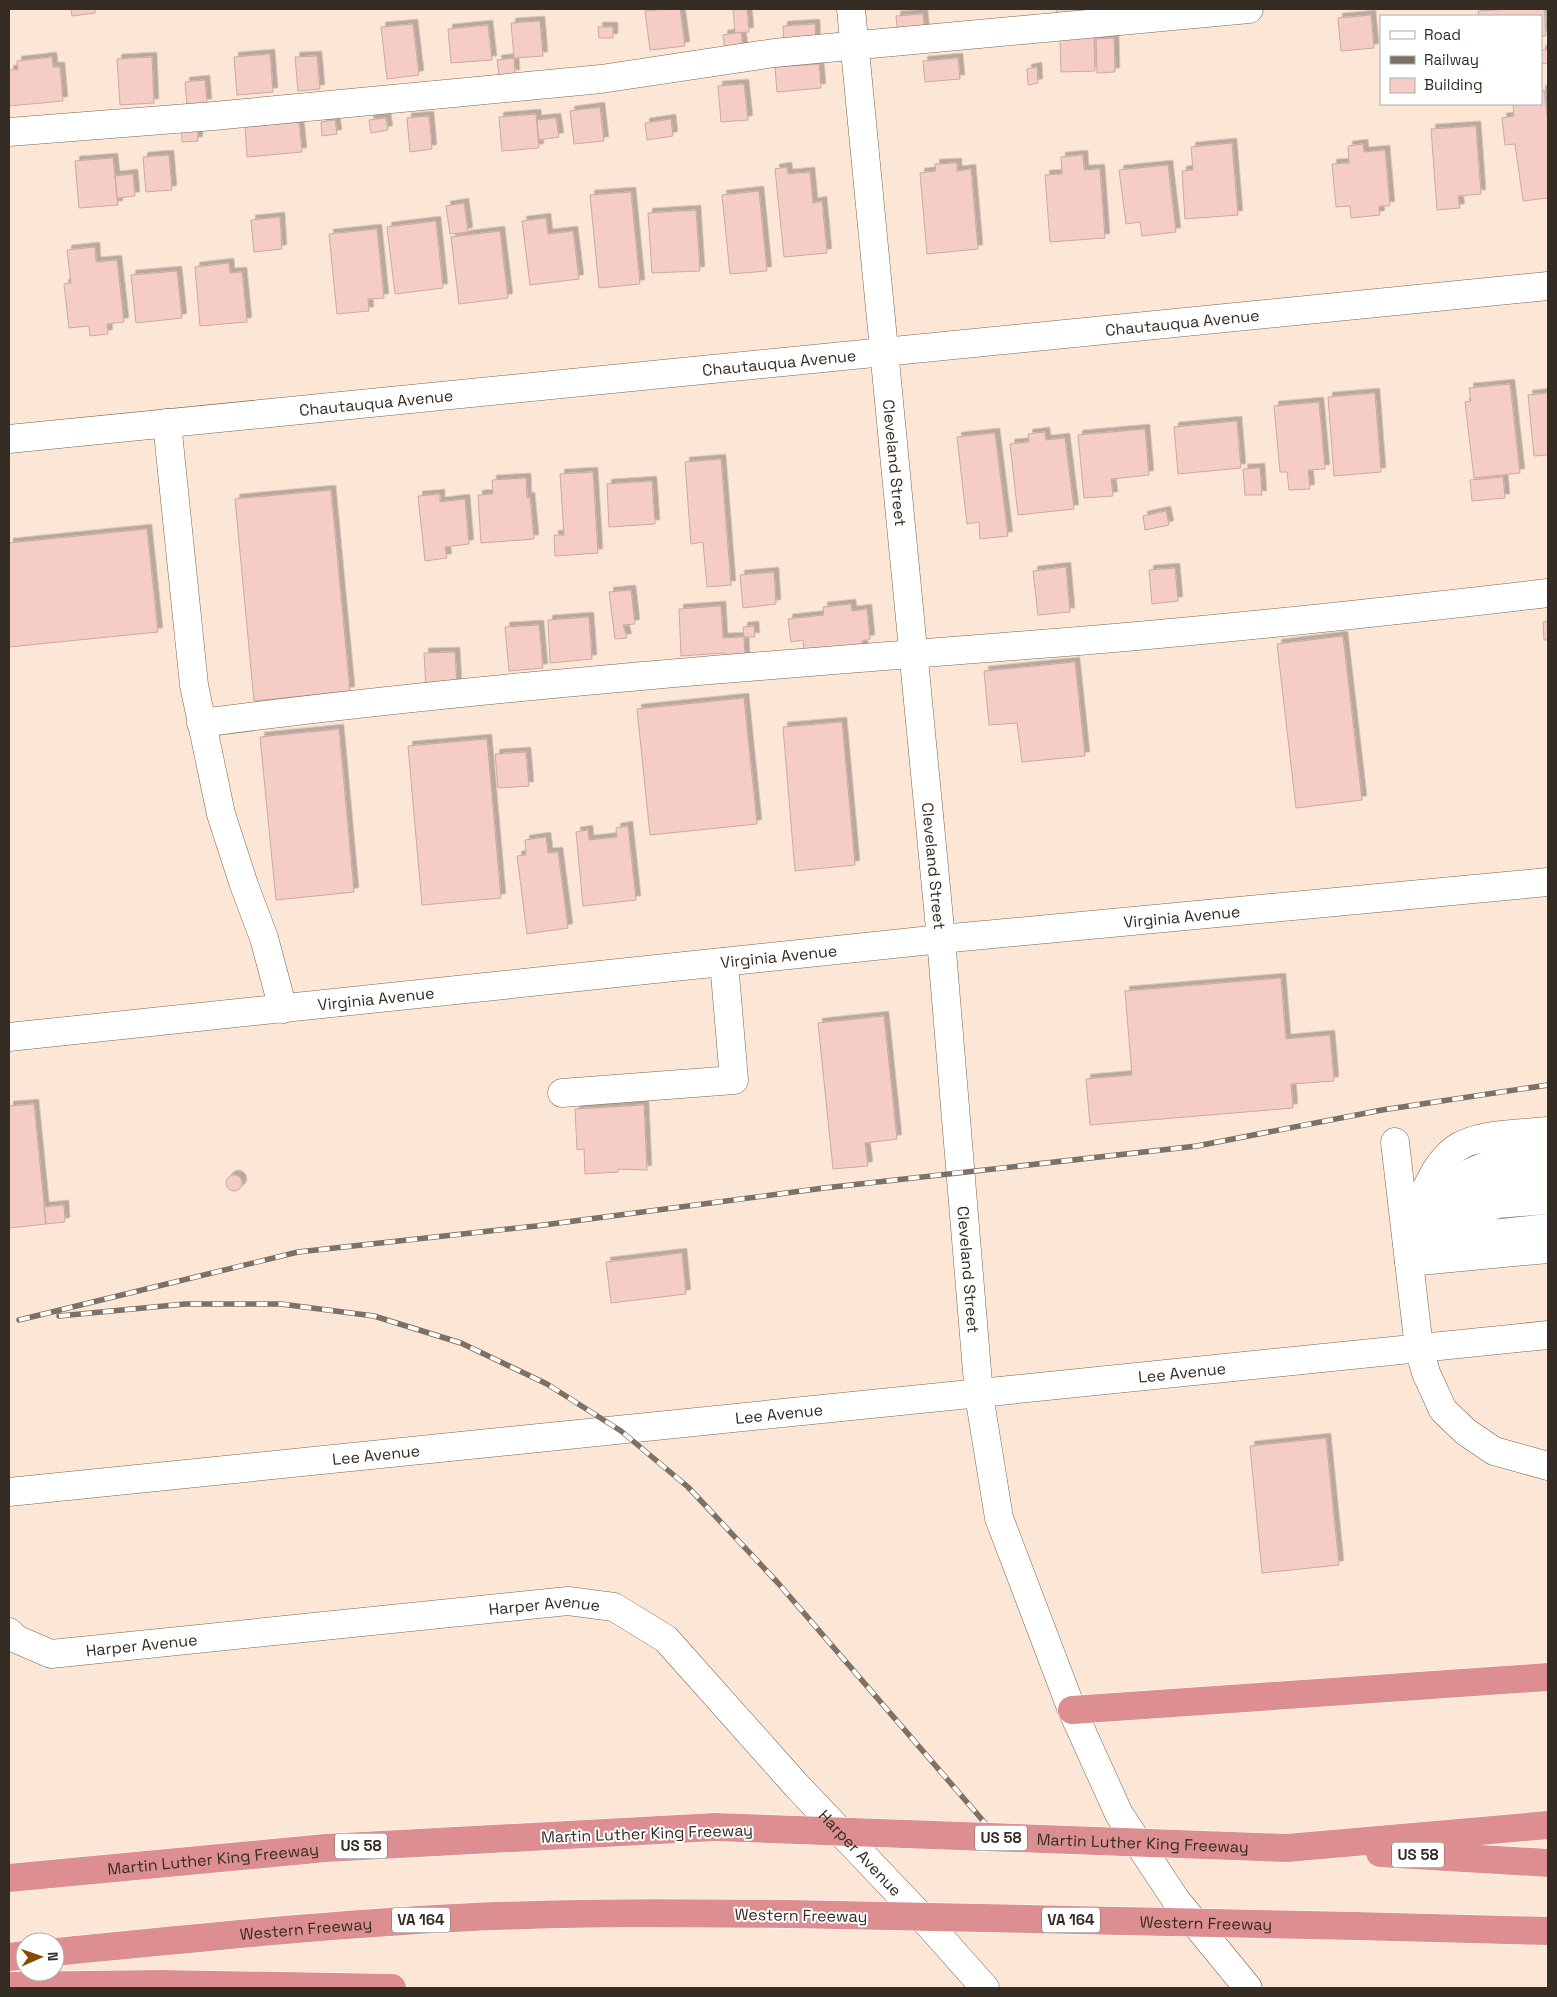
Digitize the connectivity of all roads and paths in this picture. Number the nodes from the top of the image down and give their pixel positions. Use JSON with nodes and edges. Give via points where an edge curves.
{"nodes":[{"id":1,"x":851,"y":9,"type":"edge"},
{"id":2,"x":1249,"y":9,"type":"edge"},
{"id":3,"x":1212,"y":10,"type":"edge"},
{"id":4,"x":854,"y":46,"type":"junction"},
{"id":5,"x":9,"y":132,"type":"edge"},
{"id":6,"x":1548,"y":286,"type":"edge"},
{"id":7,"x":884,"y":351,"type":"junction"},
{"id":8,"x":167,"y":423,"type":"junction"},
{"id":9,"x":9,"y":439,"type":"edge"},
{"id":10,"x":1548,"y":593,"type":"edge"},
{"id":11,"x":913,"y":653,"type":"junction"},
{"id":12,"x":201,"y":723,"type":"junction"},
{"id":13,"x":1548,"y":882,"type":"edge"},
{"id":14,"x":941,"y":939,"type":"junction"},
{"id":15,"x":724,"y":962,"type":"junction"},
{"id":16,"x":283,"y":1009,"type":"junction"},
{"id":17,"x":9,"y":1037,"type":"edge"},
{"id":18,"x":562,"y":1093,"type":"dead end"},
{"id":19,"x":1548,"y":1131,"type":"edge"},
{"id":20,"x":1395,"y":1142,"type":"dead end"},
{"id":21,"x":1548,"y":1155,"type":"edge"},
{"id":22,"x":1548,"y":1178,"type":"edge"},
{"id":23,"x":1548,"y":1200,"type":"edge"},
{"id":24,"x":1548,"y":1228,"type":"edge"},
{"id":25,"x":1548,"y":1249,"type":"edge"},
{"id":26,"x":1408,"y":1252,"type":"junction"},
{"id":27,"x":1548,"y":1335,"type":"edge"},
{"id":28,"x":1419,"y":1348,"type":"junction"},
{"id":29,"x":979,"y":1395,"type":"junction"},
{"id":30,"x":1548,"y":1466,"type":"edge"},
{"id":31,"x":9,"y":1492,"type":"edge"},
{"id":32,"x":9,"y":1632,"type":"edge"},
{"id":33,"x":1548,"y":1677,"type":"edge"},
{"id":34,"x":1072,"y":1710,"type":"junction"},
{"id":35,"x":1548,"y":1825,"type":"edge"},
{"id":36,"x":1287,"y":1848,"type":"junction"},
{"id":37,"x":1548,"y":1863,"type":"edge"},
{"id":38,"x":9,"y":1878,"type":"edge"},
{"id":39,"x":1548,"y":1932,"type":"edge"},
{"id":40,"x":65,"y":1951,"type":"edge"},
{"id":41,"x":9,"y":1986,"type":"edge"},
{"id":42,"x":392,"y":1988,"type":"edge"},
{"id":43,"x":985,"y":1988,"type":"edge"},
{"id":44,"x":1248,"y":1988,"type":"edge"}],
"edges":[{"from":1,"to":4,"type":"street","name":"Cleveland Street"},
{"from":2,"to":3,"type":"street"},
{"from":3,"to":4,"type":"street"},
{"from":4,"to":5,"type":"street","via":[[601,79]]},
{"from":4,"to":7,"type":"street","name":"Cleveland Street"},
{"from":6,"to":7,"type":"street","name":"Chautauqua Avenue"},
{"from":7,"to":8,"type":"street","name":"Chautauqua Avenue"},
{"from":7,"to":11,"type":"street","name":"Cleveland Street"},
{"from":8,"to":9,"type":"street","name":"Chautauqua Avenue"},
{"from":8,"to":12,"type":"street","via":[[194,685]]},
{"from":10,"to":11,"type":"street","via":[[1351,616]]},
{"from":11,"to":12,"type":"street","via":[[326,707]]},
{"from":11,"to":14,"type":"street","name":"Cleveland Street"},
{"from":12,"to":16,"type":"street","via":[[221,814],[264,938]]},
{"from":13,"to":14,"type":"street","name":"Virginia Avenue"},
{"from":14,"to":15,"type":"street","name":"Virginia Avenue"},
{"from":14,"to":29,"type":"street","name":"Cleveland Street"},
{"from":15,"to":16,"type":"street","name":"Virginia Avenue"},
{"from":15,"to":18,"type":"street","via":[[734,1080]]},
{"from":16,"to":17,"type":"street","name":"Virginia Avenue"},
{"from":19,"to":26,"type":"street","via":[[1482,1138],[1455,1149],[1439,1167],[1426,1192]]},
{"from":20,"to":26,"type":"street"},
{"from":21,"to":26,"type":"street","via":[[1499,1160],[1462,1176]]},
{"from":22,"to":26,"type":"street","via":[[1499,1183],[1465,1200]]},
{"from":23,"to":26,"type":"street","via":[[1497,1204]]},
{"from":24,"to":26,"type":"street"},
{"from":25,"to":26,"type":"street"},
{"from":26,"to":28,"type":"street"},
{"from":27,"to":28,"type":"street","name":"Lee Avenue"},
{"from":28,"to":29,"type":"street","name":"Lee Avenue","via":[[1114,1378]]},
{"from":28,"to":30,"type":"street","via":[[1443,1410],[1466,1432],[1494,1451]]},
{"from":29,"to":31,"type":"street","name":"Lee Avenue"},
{"from":29,"to":34,"type":"street","name":"Cleveland Street","via":[[999,1518]]},
{"from":32,"to":43,"type":"street","name":"Harper Avenue","via":[[16,1639],[51,1654],[568,1601],[614,1607],[666,1639]]},
{"from":33,"to":34,"type":"highway"},
{"from":34,"to":44,"type":"street","name":"Cleveland Street","via":[[1119,1814],[1176,1900]]},
{"from":35,"to":36,"type":"highway"},
{"from":36,"to":37,"type":"highway","number":"US 58"},
{"from":36,"to":38,"type":"highway","name":"Martin Luther King Freeway","number":"US 58","bridge":true,"via":[[715,1827],[326,1848]]},
{"from":39,"to":40,"type":"highway","name":"Western Freeway","number":"VA 164","bridge":true,"via":[[788,1914],[587,1914],[456,1918],[273,1930]]},
{"from":41,"to":42,"type":"highway","via":[[161,1984]]}]}
